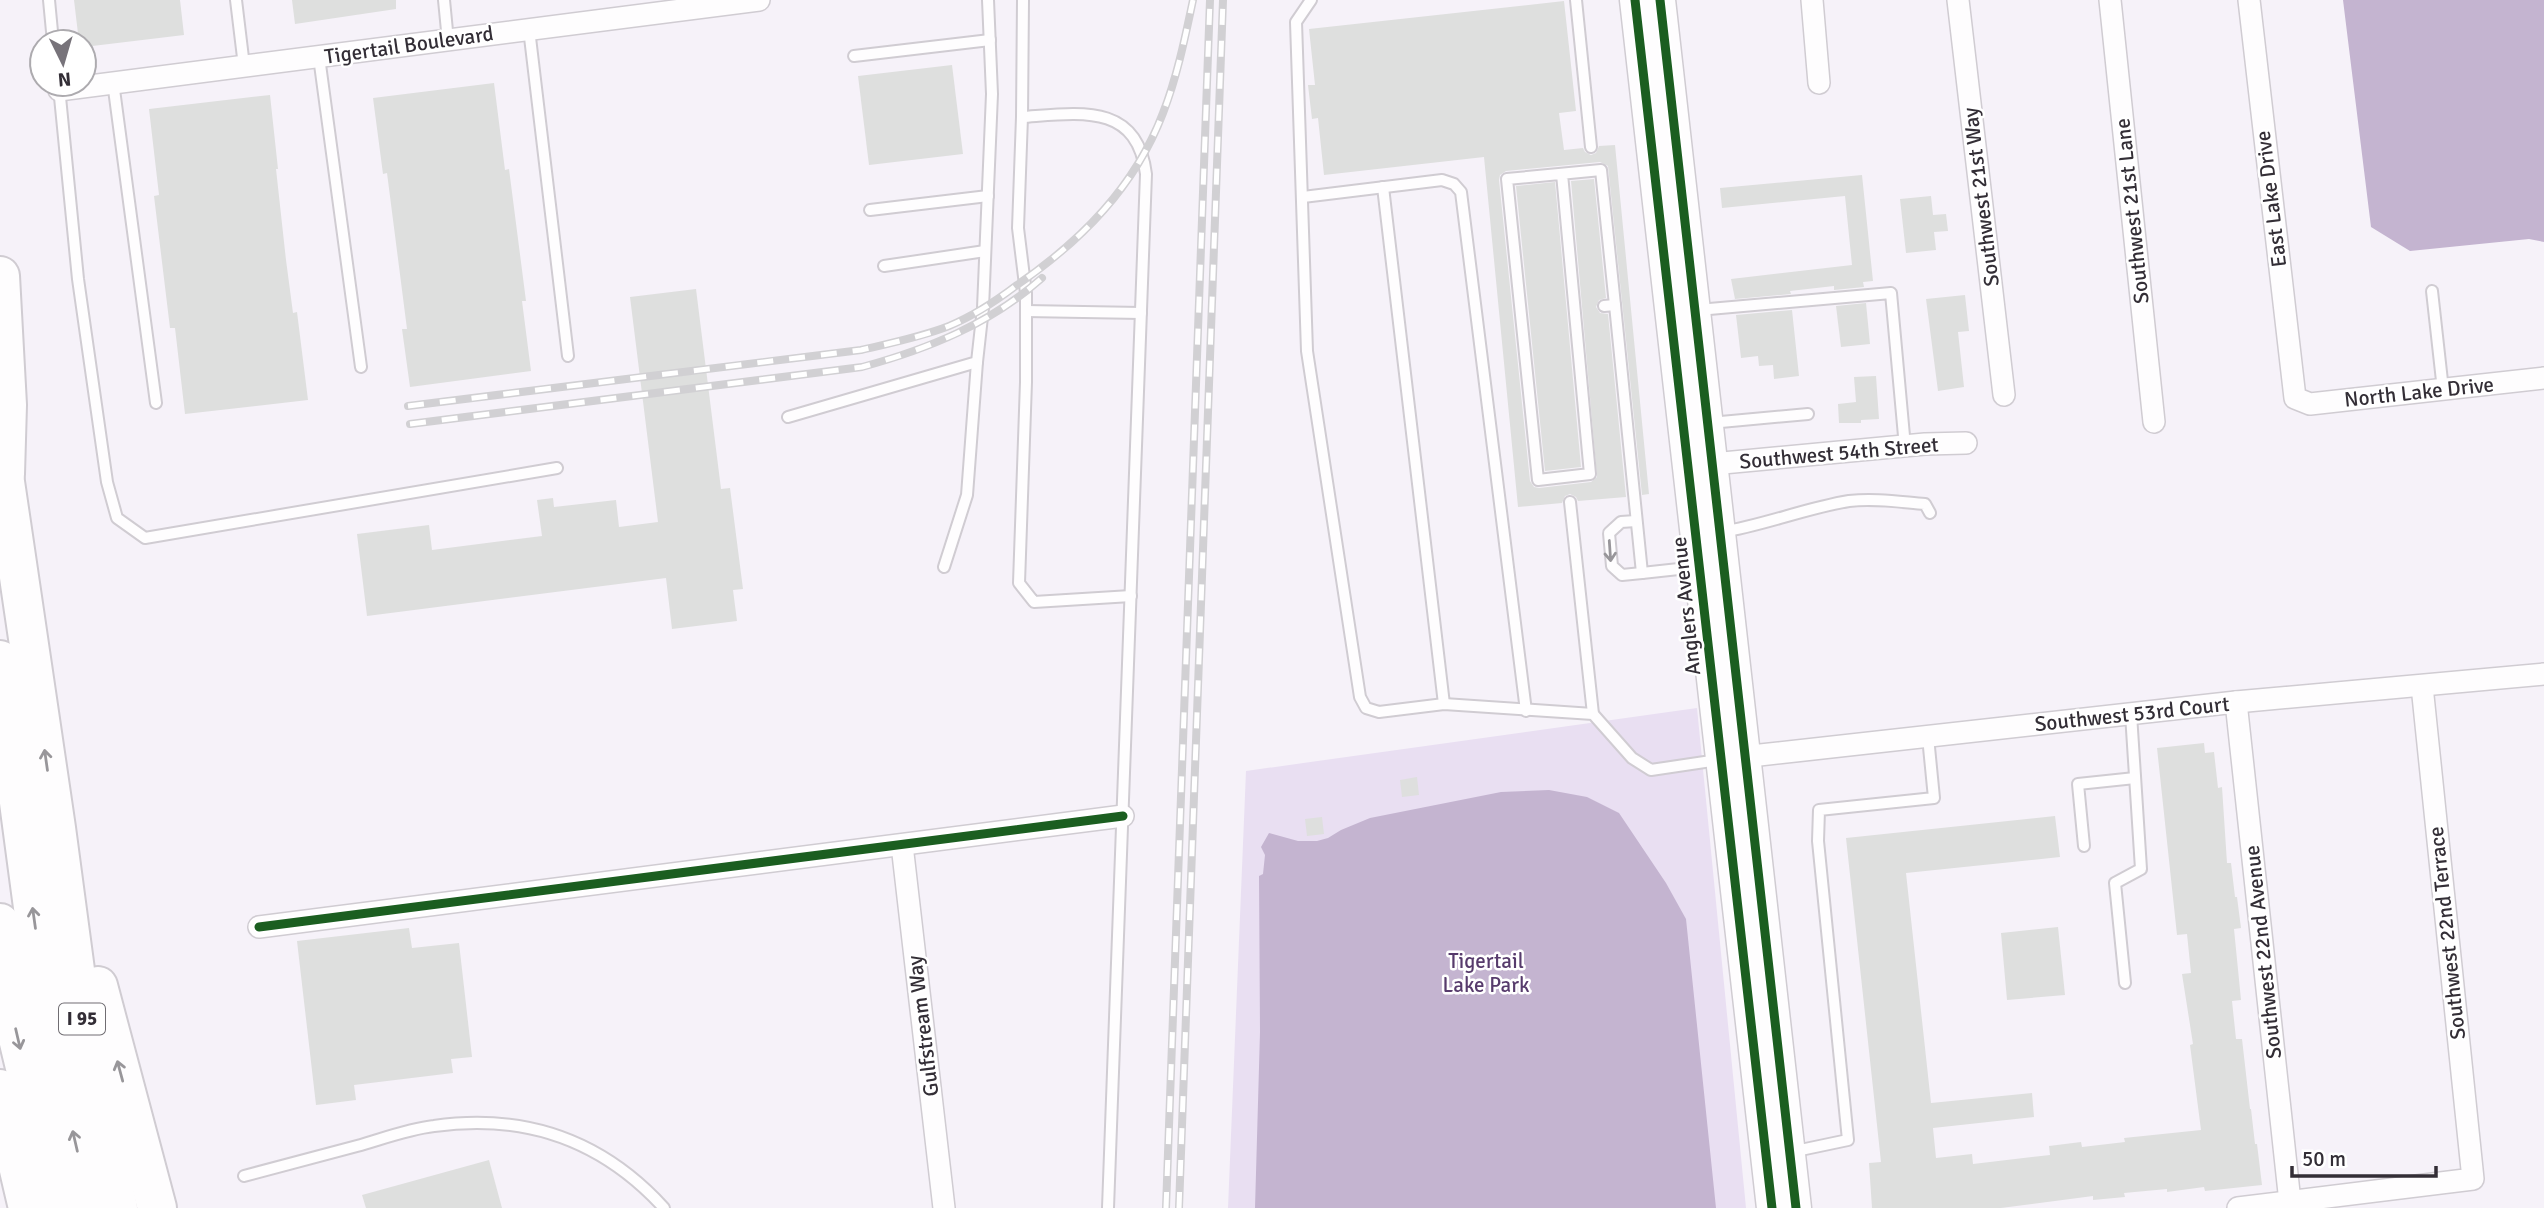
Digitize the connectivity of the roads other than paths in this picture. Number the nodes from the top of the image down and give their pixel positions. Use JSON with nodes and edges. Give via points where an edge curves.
{"nodes":[{"id":1,"x":49,"y":0,"type":"edge"},
{"id":2,"x":236,"y":0,"type":"edge"},
{"id":3,"x":444,"y":0,"type":"edge"},
{"id":4,"x":759,"y":0,"type":"edge"},
{"id":5,"x":988,"y":0,"type":"edge"},
{"id":6,"x":1023,"y":0,"type":"edge"},
{"id":7,"x":1311,"y":0,"type":"edge"},
{"id":8,"x":1576,"y":0,"type":"edge"},
{"id":9,"x":1636,"y":0,"type":"edge"},
{"id":10,"x":1660,"y":0,"type":"edge"},
{"id":11,"x":1812,"y":0,"type":"edge"},
{"id":12,"x":1958,"y":0,"type":"edge"},
{"id":13,"x":2110,"y":0,"type":"edge"},
{"id":14,"x":2249,"y":0,"type":"edge"},
{"id":15,"x":52,"y":28,"type":"edge"},
{"id":16,"x":529,"y":29,"type":"junction"},
{"id":17,"x":990,"y":40,"type":"junction"},
{"id":18,"x":449,"y":41,"type":"junction"},
{"id":19,"x":854,"y":56,"type":"dead end"},
{"id":20,"x":318,"y":57,"type":"junction"},
{"id":21,"x":244,"y":66,"type":"junction"},
{"id":22,"x":113,"y":82,"type":"junction"},
{"id":23,"x":98,"y":83,"type":"edge"},
{"id":24,"x":1819,"y":83,"type":"dead end"},
{"id":25,"x":60,"y":98,"type":"edge"},
{"id":26,"x":1022,"y":117,"type":"junction"},
{"id":27,"x":1591,"y":147,"type":"dead end"},
{"id":28,"x":1562,"y":174,"type":"junction"},
{"id":29,"x":1383,"y":187,"type":"junction"},
{"id":30,"x":988,"y":196,"type":"junction"},
{"id":31,"x":1303,"y":197,"type":"junction"},
{"id":32,"x":870,"y":210,"type":"dead end"},
{"id":33,"x":985,"y":251,"type":"junction"},
{"id":34,"x":884,"y":266,"type":"dead end"},
{"id":35,"x":0,"y":276,"type":"edge"},
{"id":36,"x":2432,"y":290,"type":"dead end"},
{"id":37,"x":1694,"y":310,"type":"junction"},
{"id":38,"x":1026,"y":311,"type":"junction"},
{"id":39,"x":1141,"y":313,"type":"junction"},
{"id":40,"x":568,"y":356,"type":"dead end"},
{"id":41,"x":977,"y":362,"type":"junction"},
{"id":42,"x":361,"y":366,"type":"dead end"},
{"id":43,"x":2544,"y":379,"type":"edge"},
{"id":44,"x":2443,"y":390,"type":"junction"},
{"id":45,"x":2004,"y":394,"type":"dead end"},
{"id":46,"x":2295,"y":398,"type":"joint"},
{"id":47,"x":156,"y":403,"type":"dead end"},
{"id":48,"x":1808,"y":414,"type":"dead end"},
{"id":49,"x":788,"y":417,"type":"dead end"},
{"id":50,"x":2154,"y":422,"type":"dead end"},
{"id":51,"x":1707,"y":423,"type":"junction"},
{"id":52,"x":1966,"y":443,"type":"dead end"},
{"id":53,"x":1905,"y":447,"type":"junction"},
{"id":54,"x":2,"y":461,"type":"edge"},
{"id":55,"x":1712,"y":464,"type":"junction"},
{"id":56,"x":557,"y":468,"type":"dead end"},
{"id":57,"x":1570,"y":502,"type":"dead end"},
{"id":58,"x":1930,"y":513,"type":"dead end"},
{"id":59,"x":1636,"y":521,"type":"junction"},
{"id":60,"x":1720,"y":533,"type":"junction"},
{"id":61,"x":1700,"y":566,"type":"junction"},
{"id":62,"x":944,"y":567,"type":"dead end"},
{"id":63,"x":1642,"y":573,"type":"junction"},
{"id":64,"x":1131,"y":596,"type":"junction"},
{"id":65,"x":0,"y":660,"type":"edge"},
{"id":66,"x":2544,"y":674,"type":"edge"},
{"id":67,"x":2422,"y":686,"type":"junction"},
{"id":68,"x":2236,"y":702,"type":"junction"},
{"id":69,"x":1444,"y":704,"type":"junction"},
{"id":70,"x":1526,"y":711,"type":"junction"},
{"id":71,"x":1592,"y":714,"type":"junction"},
{"id":72,"x":2131,"y":714,"type":"junction"},
{"id":73,"x":1928,"y":737,"type":"junction"},
{"id":74,"x":1733,"y":758,"type":"junction"},
{"id":75,"x":2135,"y":778,"type":"junction"},
{"id":76,"x":1123,"y":816,"type":"junction"},
{"id":77,"x":56,"y":828,"type":"junction"},
{"id":78,"x":902,"y":845,"type":"junction"},
{"id":79,"x":2084,"y":846,"type":"dead end"},
{"id":80,"x":0,"y":923,"type":"edge"},
{"id":81,"x":259,"y":927,"type":"dead end"},
{"id":82,"x":2125,"y":983,"type":"dead end"},
{"id":83,"x":0,"y":1089,"type":"edge"},
{"id":84,"x":1789,"y":1152,"type":"junction"},
{"id":85,"x":244,"y":1176,"type":"dead end"},
{"id":86,"x":2290,"y":1202,"type":"junction"},
{"id":87,"x":27,"y":1208,"type":"edge"},
{"id":88,"x":59,"y":1208,"type":"edge"},
{"id":89,"x":90,"y":1208,"type":"edge"},
{"id":90,"x":118,"y":1208,"type":"edge"},
{"id":91,"x":157,"y":1208,"type":"edge"},
{"id":92,"x":664,"y":1208,"type":"edge"},
{"id":93,"x":944,"y":1208,"type":"edge"},
{"id":94,"x":1108,"y":1208,"type":"edge"},
{"id":95,"x":1772,"y":1208,"type":"edge"},
{"id":96,"x":1796,"y":1208,"type":"edge"},
{"id":97,"x":2238,"y":1208,"type":"edge"}],
"edges":[{"from":1,"to":15,"type":"lane"},
{"from":2,"to":21,"type":"lane"},
{"from":3,"to":18,"type":"lane"},
{"from":4,"to":16,"type":"street","name":"Tigertail Boulevard"},
{"from":5,"to":17,"type":"lane"},
{"from":6,"to":26,"type":"lane"},
{"from":7,"to":31,"type":"lane","via":[[1296,22]]},
{"from":8,"to":27,"type":"lane"},
{"from":9,"to":61,"type":"street","name":"Anglers Avenue"},
{"from":10,"to":37,"type":"street","name":"Anglers Avenue"},
{"from":11,"to":24,"type":"street"},
{"from":12,"to":45,"type":"street","name":"Southwest 21st Way"},
{"from":13,"to":50,"type":"street","name":"Southwest 21st Lane"},
{"from":14,"to":46,"type":"street","name":"East Lake Drive"},
{"from":16,"to":18,"type":"street","name":"Tigertail Boulevard"},
{"from":16,"to":40,"type":"lane"},
{"from":17,"to":19,"type":"lane"},
{"from":17,"to":30,"type":"lane"},
{"from":18,"to":20,"type":"street","name":"Tigertail Boulevard"},
{"from":20,"to":21,"type":"street","name":"Tigertail Boulevard"},
{"from":20,"to":42,"type":"lane"},
{"from":21,"to":22,"type":"street","name":"Tigertail Boulevard"},
{"from":22,"to":23,"type":"street","name":"Tigertail Boulevard"},
{"from":22,"to":47,"type":"lane"},
{"from":25,"to":56,"type":"lane","via":[[78,279],[107,482],[117,518],[145,538]]},
{"from":26,"to":38,"type":"lane","via":[[1018,228]]},
{"from":26,"to":39,"type":"lane","via":[[1101,116],[1126,127],[1144,154]]},
{"from":28,"to":28,"type":"lane","via":[[1507,179],[1538,480],[1590,474]]},
{"from":28,"to":59,"type":"lane","via":[[1601,170],[1609,306]]},
{"from":29,"to":31,"type":"lane"},
{"from":29,"to":69,"type":"lane"},
{"from":29,"to":70,"type":"lane","via":[[1442,180],[1461,192]]},
{"from":30,"to":32,"type":"lane"},
{"from":30,"to":33,"type":"lane"},
{"from":31,"to":69,"type":"lane","via":[[1307,351],[1360,697],[1366,708],[1379,712]]},
{"from":33,"to":34,"type":"lane"},
{"from":33,"to":41,"type":"lane"},
{"from":35,"to":54,"type":"highway","via":[[7,405]]},
{"from":36,"to":44,"type":"lane"},
{"from":37,"to":51,"type":"street","name":"Anglers Avenue"},
{"from":37,"to":53,"type":"lane","via":[[1891,293]]},
{"from":38,"to":39,"type":"lane"},
{"from":38,"to":64,"type":"lane","via":[[1019,583],[1034,602]]},
{"from":39,"to":64,"type":"lane"},
{"from":41,"to":49,"type":"lane"},
{"from":41,"to":62,"type":"lane","via":[[967,495]]},
{"from":43,"to":44,"type":"street","name":"North Lake Drive"},
{"from":44,"to":46,"type":"street","name":"North Lake Drive","via":[[2310,404]]},
{"from":48,"to":51,"type":"lane"},
{"from":51,"to":55,"type":"street","name":"Anglers Avenue"},
{"from":52,"to":53,"type":"street","name":"Southwest 54th Street"},
{"from":53,"to":55,"type":"street","name":"Southwest 54th Street"},
{"from":77,"to":54,"type":"highway","number":"I 95","one_way":true},
{"from":55,"to":60,"type":"street","name":"Anglers Avenue"},
{"from":57,"to":71,"type":"lane"},
{"from":58,"to":60,"type":"lane","via":[[1925,505],[1875,499]]},
{"from":59,"to":63,"type":"lane"},
{"from":59,"to":63,"type":"lane","one_way":true,"via":[[1621,522],[1609,533],[1612,566],[1622,575]]},
{"from":60,"to":74,"type":"street","name":"Anglers Avenue"},
{"from":61,"to":63,"type":"lane"},
{"from":61,"to":74,"type":"street","name":"Anglers Avenue"},
{"from":64,"to":76,"type":"lane"},
{"from":89,"to":65,"type":"highway","one_way":true,"via":[[49,1027]]},
{"from":66,"to":67,"type":"street","name":"Southwest 53rd Court"},
{"from":67,"to":68,"type":"street","name":"Southwest 53rd Court"},
{"from":67,"to":86,"type":"street","name":"Southwest 22nd Terrace","via":[[2473,1179]]},
{"from":68,"to":72,"type":"street","name":"Southwest 53rd Court"},
{"from":68,"to":86,"type":"street","name":"Southwest 22nd Avenue"},
{"from":69,"to":70,"type":"lane"},
{"from":70,"to":71,"type":"lane"},
{"from":71,"to":74,"type":"lane","via":[[1632,758],[1651,770]]},
{"from":72,"to":73,"type":"street","name":"Southwest 53rd Court"},
{"from":72,"to":75,"type":"lane"},
{"from":73,"to":74,"type":"street","name":"Southwest 53rd Court"},
{"from":73,"to":84,"type":"lane","via":[[1934,798],[1819,810],[1818,841],[1848,1140]]},
{"from":74,"to":84,"type":"street","name":"Anglers Avenue"},
{"from":74,"to":95,"type":"street","name":"Anglers Avenue"},
{"from":75,"to":79,"type":"lane","via":[[2078,784]]},
{"from":75,"to":82,"type":"lane","via":[[2141,869],[2115,883]]},
{"from":76,"to":78,"type":"street"},
{"from":76,"to":94,"type":"lane"},
{"from":77,"to":90,"type":"highway","number":"I 95","via":[[87,1060]]},
{"from":91,"to":77,"type":"highway","one_way":true},
{"from":78,"to":81,"type":"street"},
{"from":78,"to":93,"type":"street","name":"Gulfstream Way"},
{"from":80,"to":88,"type":"highway","one_way":true,"via":[[16,1030]]},
{"from":83,"to":87,"type":"highway"},
{"from":84,"to":96,"type":"street","name":"Anglers Avenue"},
{"from":85,"to":92,"type":"lane","via":[[432,1126],[495,1123],[547,1131],[611,1160]]},
{"from":86,"to":97,"type":"street"}]}
